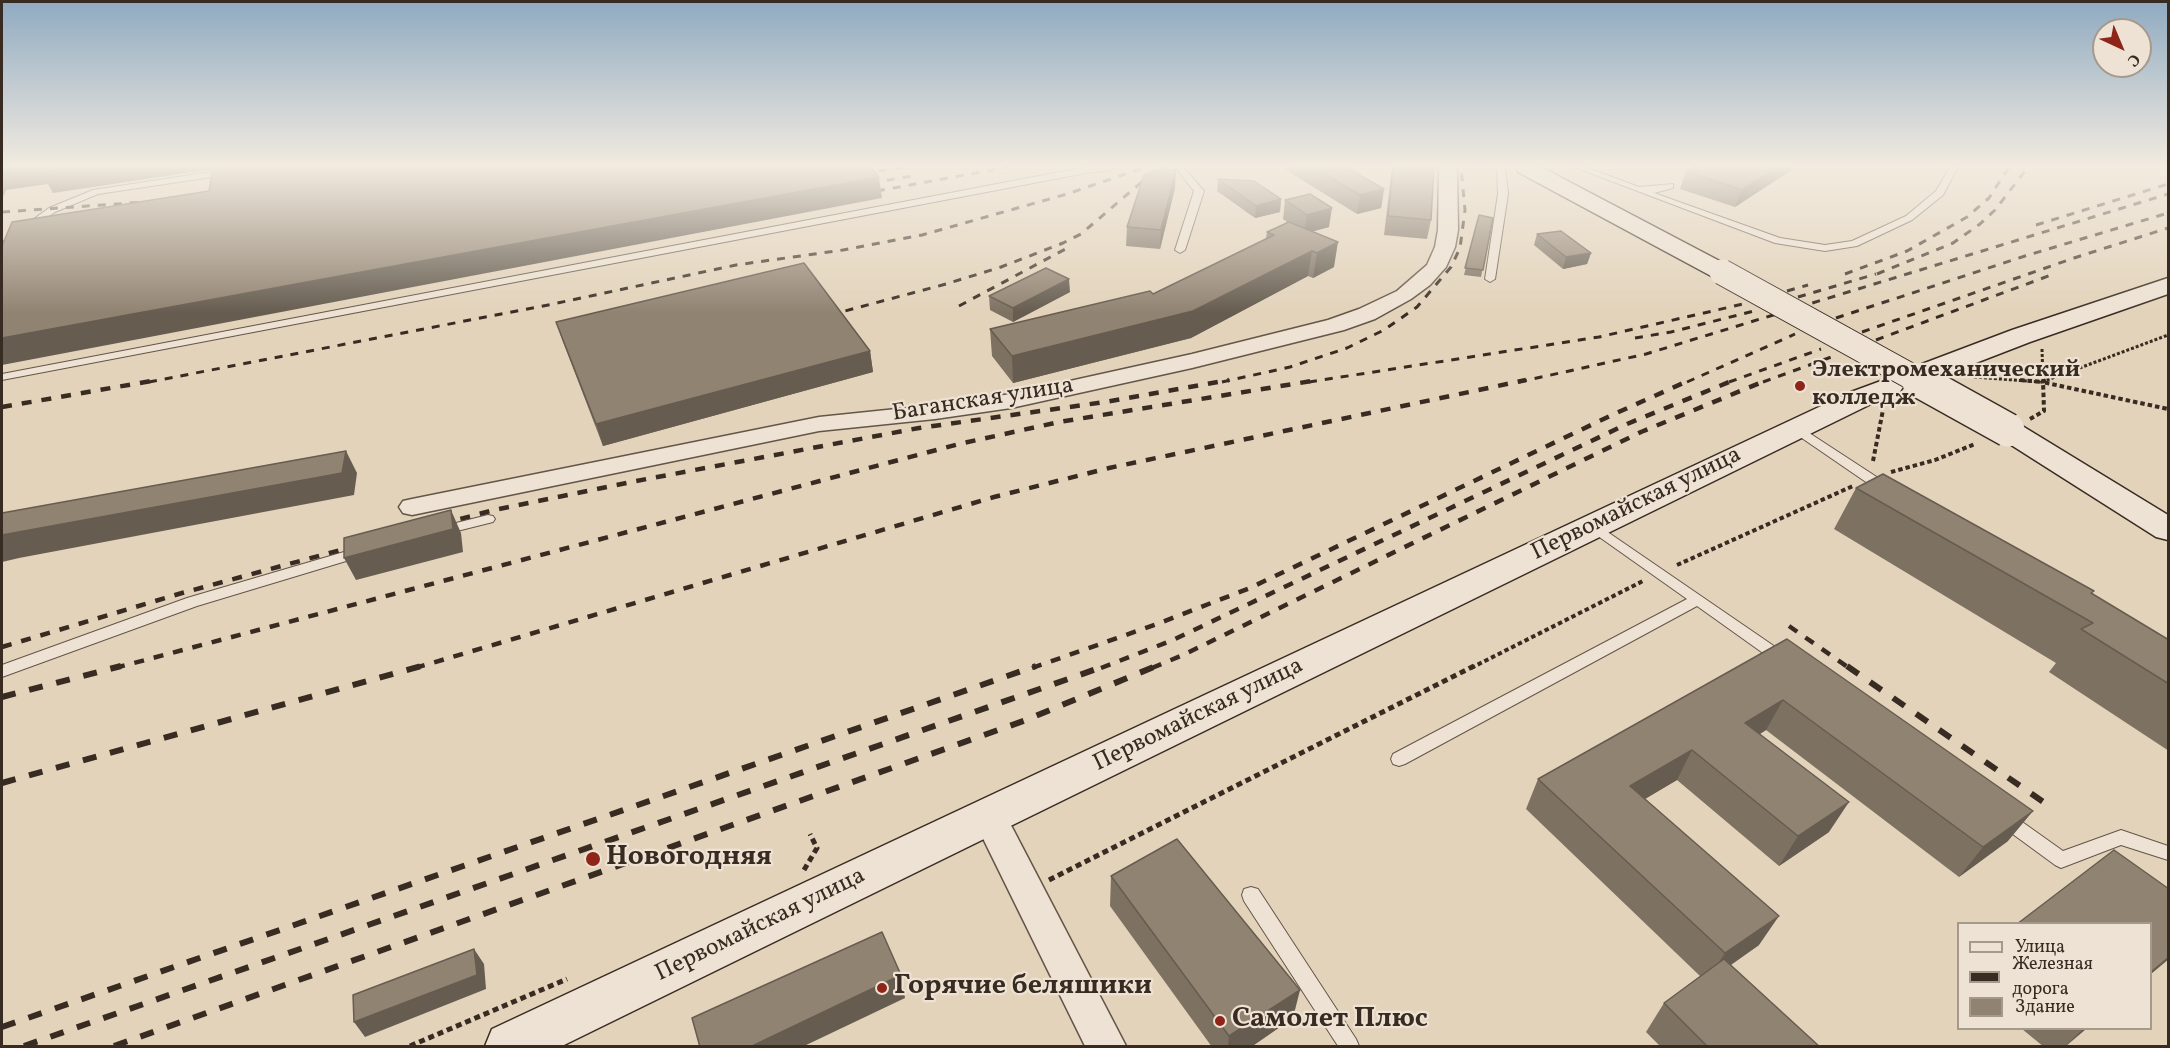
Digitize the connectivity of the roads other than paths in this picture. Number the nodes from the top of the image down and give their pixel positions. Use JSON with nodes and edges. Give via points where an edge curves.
{"nodes":[{"id":1,"x":44,"y":216,"type":"edge"},
{"id":2,"x":837,"y":216,"type":"edge"},
{"id":3,"x":1191,"y":216,"type":"edge"},
{"id":4,"x":1448,"y":216,"type":"edge"},
{"id":5,"x":1500,"y":216,"type":"edge"},
{"id":6,"x":1617,"y":216,"type":"edge"},
{"id":7,"x":1709,"y":216,"type":"edge"},
{"id":8,"x":1912,"y":216,"type":"edge"},
{"id":9,"x":2,"y":246,"type":"edge"},
{"id":10,"x":1180,"y":250,"type":"dead end"},
{"id":11,"x":1490,"y":279,"type":"dead end"},
{"id":12,"x":2169,"y":286,"type":"edge"},
{"id":13,"x":1932,"y":370,"type":"dead end"},
{"id":14,"x":2,"y":377,"type":"edge"},
{"id":15,"x":1891,"y":398,"type":"road end"},
{"id":16,"x":1797,"y":429,"type":"junction"},
{"id":17,"x":1899,"y":498,"type":"edge"},
{"id":18,"x":412,"y":507,"type":"dead end"},
{"id":19,"x":488,"y":519,"type":"dead end"},
{"id":20,"x":1593,"y":526,"type":"junction"},
{"id":21,"x":2169,"y":529,"type":"edge"},
{"id":22,"x":423,"y":535,"type":"edge"},
{"id":23,"x":380,"y":546,"type":"edge"},
{"id":24,"x":1698,"y":598,"type":"junction"},
{"id":25,"x":1794,"y":667,"type":"edge"},
{"id":26,"x":2,"y":671,"type":"edge"},
{"id":27,"x":1399,"y":759,"type":"dead end"},
{"id":28,"x":1994,"y":812,"type":"edge"},
{"id":29,"x":989,"y":816,"type":"junction"},
{"id":30,"x":2169,"y":853,"type":"edge"},
{"id":31,"x":1251,"y":895,"type":"dead end"},
{"id":32,"x":532,"y":1041,"type":"edge"},
{"id":33,"x":1106,"y":1047,"type":"edge"},
{"id":34,"x":1349,"y":1047,"type":"edge"}],
"edges":[{"from":1,"to":9,"type":"lane"},
{"from":2,"to":14,"type":"lane"},
{"from":3,"to":10,"type":"lane"},
{"from":4,"to":18,"type":"street","name":"Баганская улица","via":[[1445,247],[1436,267],[1423,281],[1367,314],[1336,325],[1011,401],[819,424]]},
{"from":5,"to":11,"type":"lane"},
{"from":6,"to":21,"type":"main road","bridge":true,"via":[[2008,430]]},
{"from":7,"to":8,"type":"lane","via":[[1778,241],[1824,248],[1854,244]]},
{"from":12,"to":13,"type":"main road"},
{"from":15,"to":16,"type":"main road","name":"Первомайская улица"},
{"from":16,"to":17,"type":"lane"},
{"from":16,"to":20,"type":"main road","name":"Первомайская улица"},
{"from":19,"to":22,"type":"lane"},
{"from":20,"to":24,"type":"lane"},
{"from":20,"to":29,"type":"main road","name":"Первомайская улица"},
{"from":23,"to":26,"type":"lane","via":[[192,602]]},
{"from":24,"to":25,"type":"lane"},
{"from":24,"to":27,"type":"lane"},
{"from":28,"to":30,"type":"lane","via":[[2061,860],[2121,837]]},
{"from":29,"to":32,"type":"main road","name":"Первомайская улица"},
{"from":29,"to":33,"type":"street"},
{"from":31,"to":34,"type":"lane"}]}
